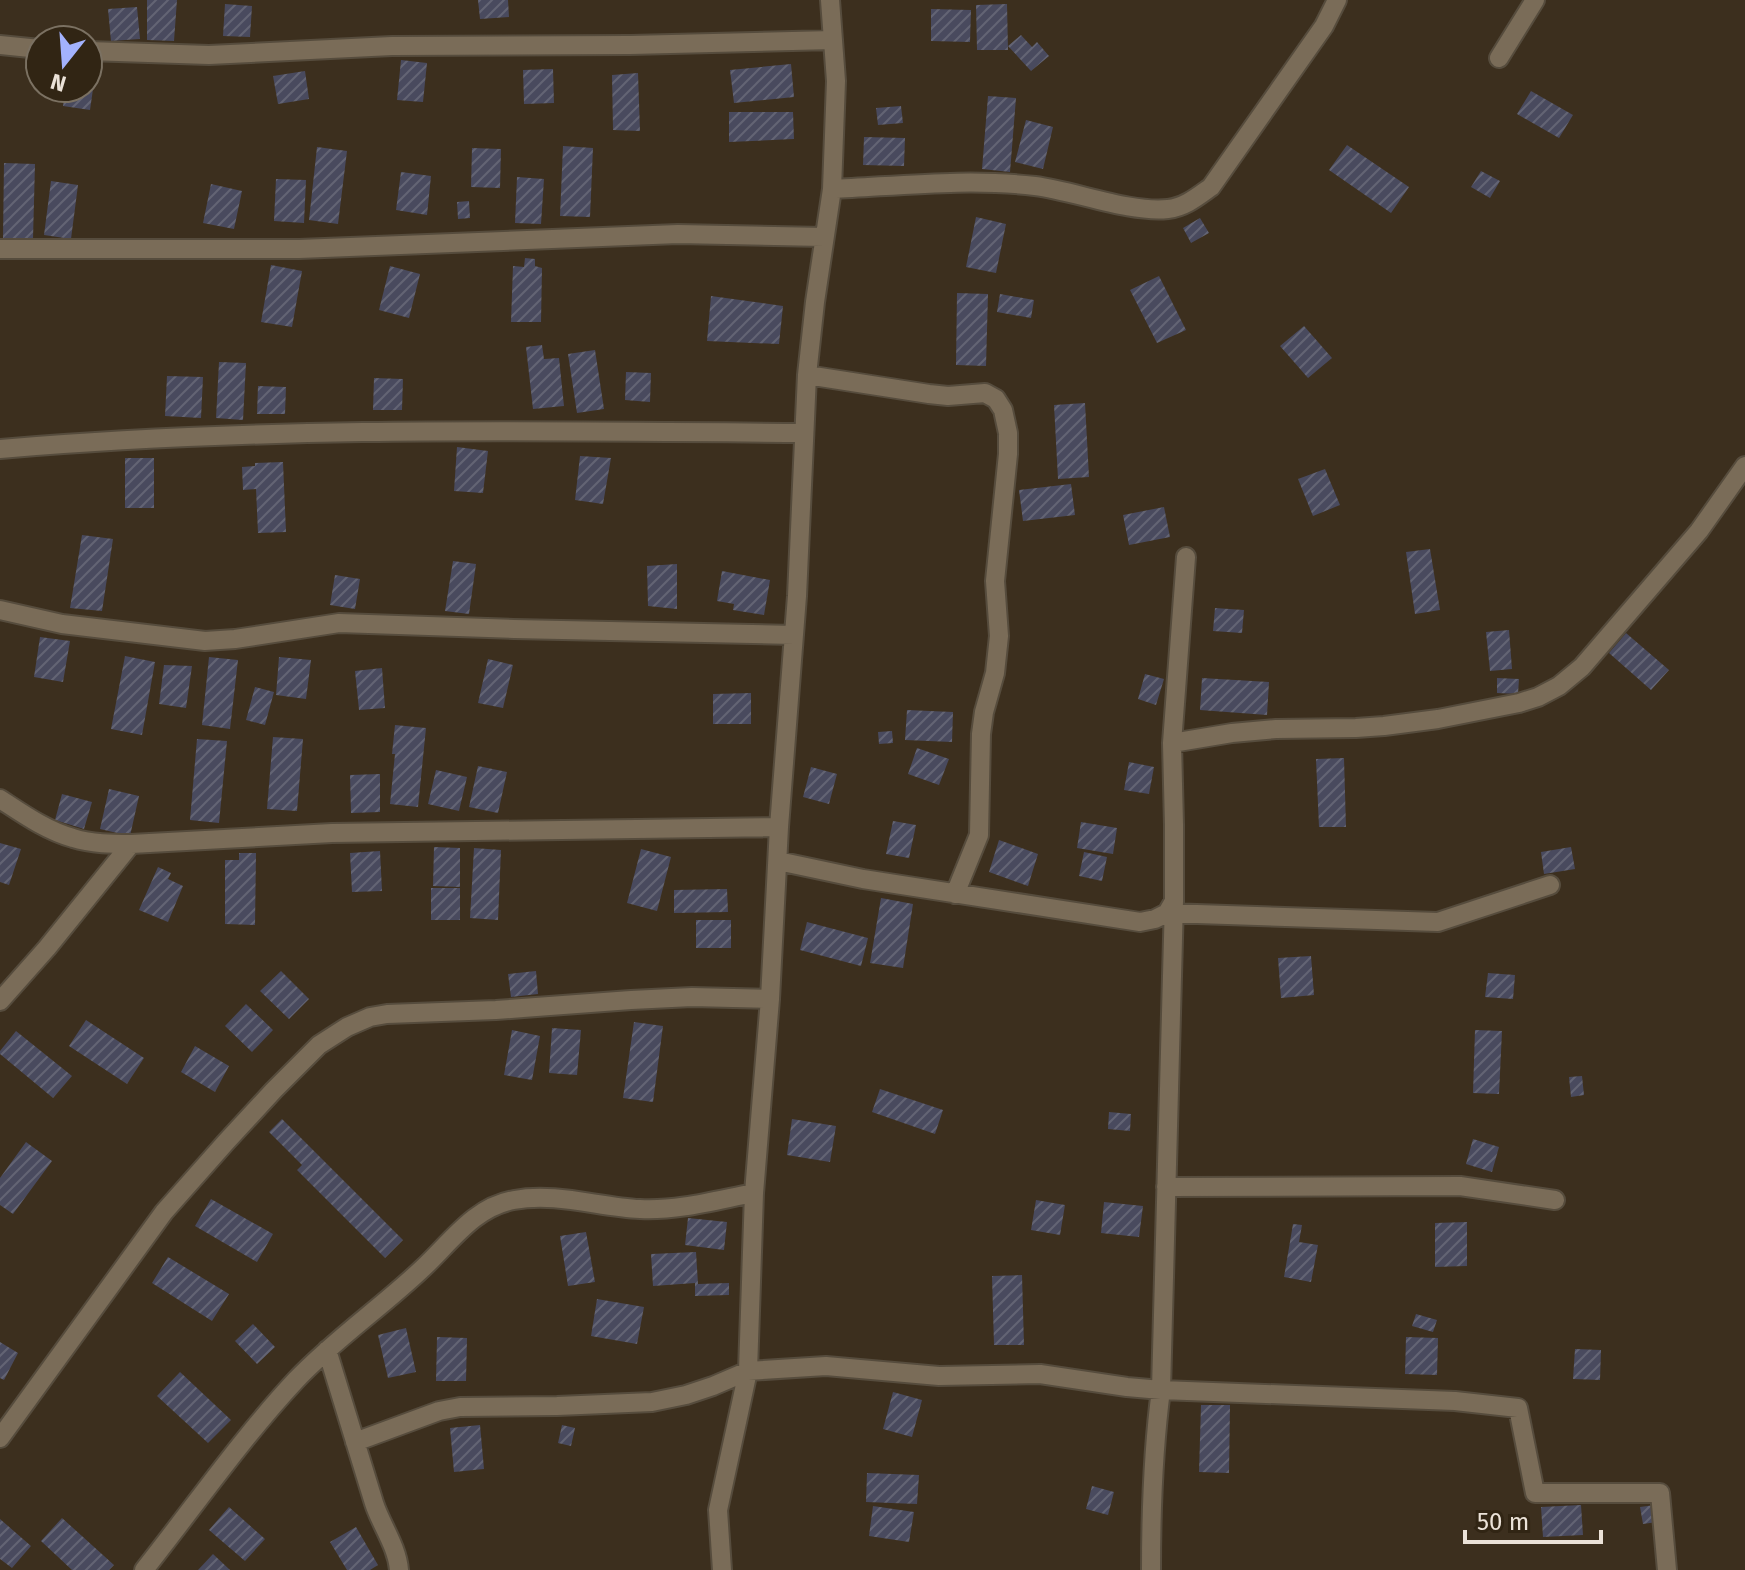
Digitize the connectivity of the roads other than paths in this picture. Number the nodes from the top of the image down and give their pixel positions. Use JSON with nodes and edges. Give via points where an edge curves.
{"nodes":[{"id":1,"x":830,"y":0,"type":"edge"},
{"id":2,"x":1337,"y":0,"type":"edge"},
{"id":3,"x":1535,"y":0,"type":"edge"},
{"id":4,"x":833,"y":40,"type":"junction"},
{"id":5,"x":0,"y":45,"type":"edge"},
{"id":6,"x":24,"y":47,"type":"edge"},
{"id":7,"x":104,"y":52,"type":"edge"},
{"id":8,"x":1499,"y":58,"type":"dead end"},
{"id":9,"x":832,"y":189,"type":"junction"},
{"id":10,"x":824,"y":237,"type":"junction"},
{"id":11,"x":0,"y":249,"type":"edge"},
{"id":12,"x":807,"y":375,"type":"junction"},
{"id":13,"x":804,"y":433,"type":"junction"},
{"id":14,"x":0,"y":449,"type":"edge"},
{"id":15,"x":1745,"y":466,"type":"edge"},
{"id":16,"x":1186,"y":557,"type":"dead end"},
{"id":17,"x":0,"y":610,"type":"edge"},
{"id":18,"x":794,"y":635,"type":"junction"},
{"id":19,"x":1172,"y":743,"type":"junction"},
{"id":20,"x":0,"y":799,"type":"edge"},
{"id":21,"x":779,"y":827,"type":"junction"},
{"id":22,"x":131,"y":844,"type":"junction"},
{"id":23,"x":778,"y":861,"type":"junction"},
{"id":24,"x":1550,"y":885,"type":"dead end"},
{"id":25,"x":955,"y":894,"type":"junction"},
{"id":26,"x":1171,"y":909,"type":"junction"},
{"id":27,"x":770,"y":999,"type":"junction"},
{"id":28,"x":0,"y":1001,"type":"edge"},
{"id":29,"x":1166,"y":1187,"type":"junction"},
{"id":30,"x":754,"y":1193,"type":"junction"},
{"id":31,"x":1555,"y":1200,"type":"dead end"},
{"id":32,"x":327,"y":1350,"type":"junction"},
{"id":33,"x":748,"y":1371,"type":"junction"},
{"id":34,"x":1161,"y":1390,"type":"junction"},
{"id":35,"x":0,"y":1438,"type":"edge"},
{"id":36,"x":355,"y":1442,"type":"junction"},
{"id":37,"x":144,"y":1570,"type":"edge"},
{"id":38,"x":399,"y":1570,"type":"edge"},
{"id":39,"x":722,"y":1570,"type":"edge"},
{"id":40,"x":1151,"y":1570,"type":"edge"},
{"id":41,"x":1667,"y":1570,"type":"edge"}],
"edges":[{"from":1,"to":4,"type":"street"},
{"from":2,"to":9,"type":"street","via":[[1211,187],[1188,204],[1137,207],[1009,183]]},
{"from":3,"to":8,"type":"street"},
{"from":4,"to":7,"type":"street","via":[[392,46],[209,55]]},
{"from":4,"to":9,"type":"street"},
{"from":5,"to":6,"type":"street"},
{"from":9,"to":10,"type":"street"},
{"from":10,"to":11,"type":"street","via":[[678,234],[299,249]]},
{"from":10,"to":12,"type":"street"},
{"from":12,"to":13,"type":"street"},
{"from":12,"to":25,"type":"street","via":[[938,395],[985,393],[1003,410],[1008,454],[995,581],[999,636],[981,734],[979,835]]},
{"from":13,"to":14,"type":"street","via":[[316,433]]},
{"from":13,"to":18,"type":"street"},
{"from":15,"to":19,"type":"street","via":[[1699,531],[1582,667],[1538,697],[1384,726],[1276,729]]},
{"from":16,"to":19,"type":"street"},
{"from":17,"to":18,"type":"street","via":[[62,624],[205,641],[339,623]]},
{"from":18,"to":21,"type":"street"},
{"from":19,"to":26,"type":"street"},
{"from":20,"to":22,"type":"street","via":[[75,839]]},
{"from":21,"to":22,"type":"street","via":[[332,833]]},
{"from":21,"to":23,"type":"street"},
{"from":22,"to":28,"type":"street"},
{"from":23,"to":25,"type":"street"},
{"from":23,"to":27,"type":"street"},
{"from":24,"to":26,"type":"street","via":[[1438,922]]},
{"from":25,"to":26,"type":"street","via":[[1140,922]]},
{"from":26,"to":29,"type":"street"},
{"from":27,"to":30,"type":"street"},
{"from":27,"to":35,"type":"street","via":[[692,997],[387,1014],[347,1027],[319,1045],[274,1090],[164,1212]]},
{"from":29,"to":31,"type":"street","via":[[1460,1186]]},
{"from":29,"to":34,"type":"street"},
{"from":30,"to":32,"type":"street","via":[[662,1210],[538,1197],[494,1205]]},
{"from":30,"to":33,"type":"street"},
{"from":32,"to":36,"type":"street"},
{"from":32,"to":37,"type":"street","via":[[295,1381]]},
{"from":33,"to":34,"type":"street","via":[[826,1366],[939,1376],[1040,1374]]},
{"from":33,"to":36,"type":"street","via":[[652,1402],[460,1407]]},
{"from":33,"to":39,"type":"street","via":[[718,1510]]},
{"from":34,"to":40,"type":"street"},
{"from":34,"to":41,"type":"street","via":[[1518,1408],[1535,1493],[1660,1493]]},
{"from":36,"to":38,"type":"street"}]}
